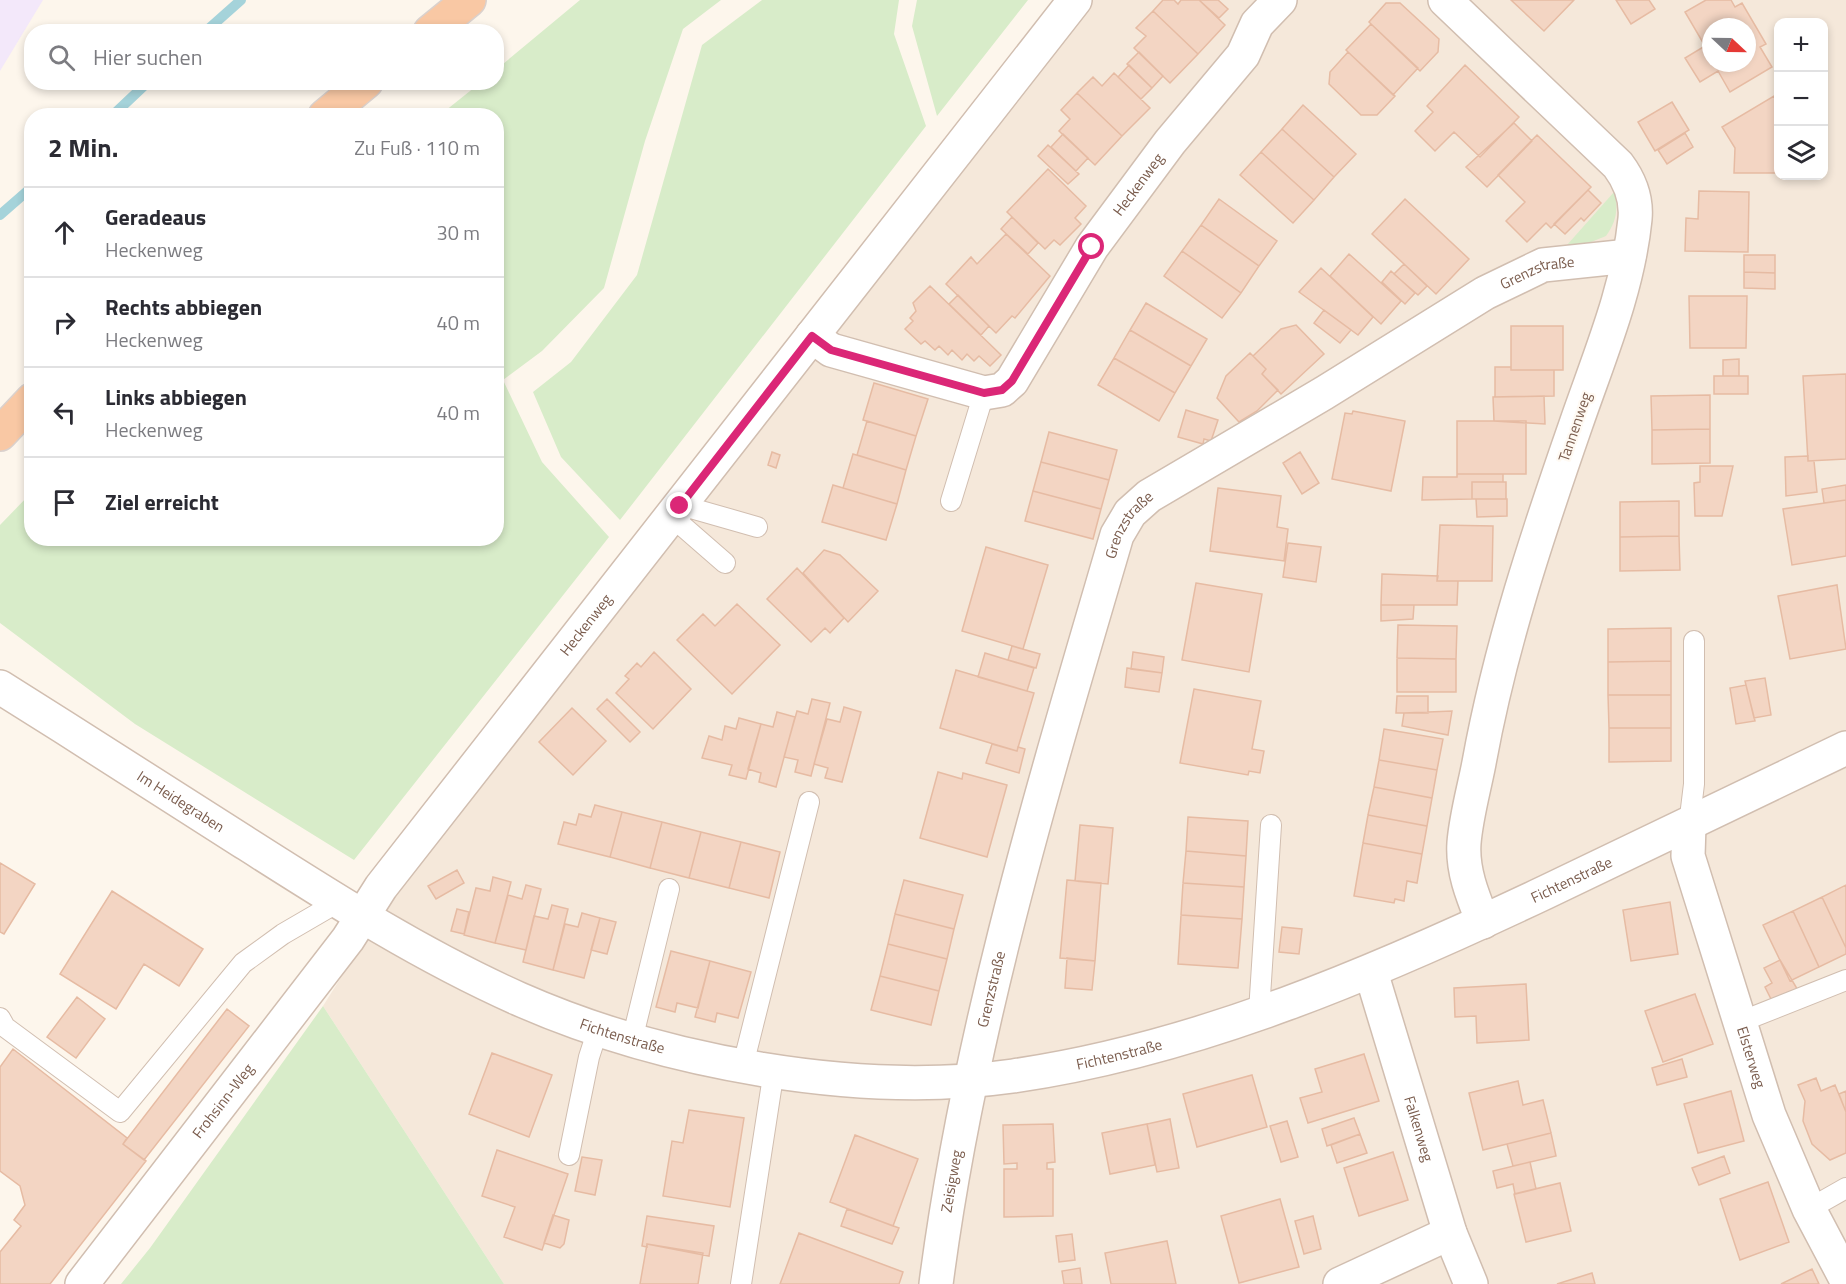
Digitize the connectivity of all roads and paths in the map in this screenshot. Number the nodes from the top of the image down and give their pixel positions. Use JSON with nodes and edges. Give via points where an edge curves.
{"nodes":[{"id":1,"x":469,"y":0,"type":"edge"},
{"id":2,"x":1075,"y":0,"type":"edge"},
{"id":3,"x":1280,"y":0,"type":"edge"},
{"id":4,"x":1445,"y":0,"type":"edge"},
{"id":5,"x":440,"y":24,"type":"edge"},
{"id":6,"x":356,"y":90,"type":"edge"},
{"id":7,"x":335,"y":108,"type":"edge"},
{"id":8,"x":1629,"y":256,"type":"junction"},
{"id":9,"x":812,"y":336,"type":"junction"},
{"id":10,"x":984,"y":393,"type":"junction"},
{"id":11,"x":24,"y":408,"type":"edge"},
{"id":12,"x":0,"y":434,"type":"edge"},
{"id":13,"x":951,"y":501,"type":"dead end"},
{"id":14,"x":675,"y":511,"type":"junction"},
{"id":15,"x":757,"y":527,"type":"dead end"},
{"id":16,"x":725,"y":563,"type":"dead end"},
{"id":17,"x":1694,"y":641,"type":"dead end"},
{"id":18,"x":0,"y":687,"type":"edge"},
{"id":19,"x":1846,"y":748,"type":"edge"},
{"id":20,"x":809,"y":802,"type":"dead end"},
{"id":21,"x":1271,"y":825,"type":"dead end"},
{"id":22,"x":1689,"y":825,"type":"junction"},
{"id":23,"x":669,"y":889,"type":"dead end"},
{"id":24,"x":350,"y":910,"type":"junction"},
{"id":25,"x":1483,"y":922,"type":"junction"},
{"id":26,"x":1371,"y":972,"type":"junction"},
{"id":27,"x":1846,"y":980,"type":"edge"},
{"id":28,"x":1258,"y":1012,"type":"junction"},
{"id":29,"x":0,"y":1018,"type":"edge"},
{"id":30,"x":1740,"y":1022,"type":"junction"},
{"id":31,"x":598,"y":1029,"type":"junction"},
{"id":32,"x":632,"y":1040,"type":"junction"},
{"id":33,"x":758,"y":1068,"type":"junction"},
{"id":34,"x":973,"y":1080,"type":"junction"},
{"id":35,"x":569,"y":1155,"type":"dead end"},
{"id":36,"x":1846,"y":1188,"type":"edge"},
{"id":37,"x":1809,"y":1209,"type":"junction"},
{"id":38,"x":1450,"y":1233,"type":"junction"},
{"id":39,"x":1846,"y":1279,"type":"edge"},
{"id":40,"x":82,"y":1284,"type":"edge"},
{"id":41,"x":741,"y":1284,"type":"edge"},
{"id":42,"x":936,"y":1284,"type":"edge"},
{"id":43,"x":1340,"y":1284,"type":"edge"},
{"id":44,"x":1471,"y":1284,"type":"edge"}],
"edges":[{"from":1,"to":5,"type":"highway"},
{"from":2,"to":9,"type":"street","name":"Heckenweg"},
{"from":3,"to":10,"type":"street","name":"Heckenweg","via":[[1257,24],[1243,56],[1170,142],[1092,247],[1012,381],[1002,390]]},
{"from":4,"to":8,"type":"street","name":"Tannenweg","via":[[1626,176],[1635,206]]},
{"from":6,"to":7,"type":"highway"},
{"from":8,"to":25,"type":"street","name":"Tannenweg","via":[[1617,307],[1542,521],[1491,698],[1464,844],[1468,886]]},
{"from":8,"to":34,"type":"street","name":"Grenzstraße","via":[[1543,265],[1485,293],[1149,496],[1130,513],[1117,535],[1047,771]]},
{"from":9,"to":10,"type":"street","via":[[831,350]]},
{"from":9,"to":14,"type":"street","name":"Heckenweg"},
{"from":10,"to":13,"type":"lane"},
{"from":11,"to":12,"type":"highway"},
{"from":14,"to":15,"type":"lane"},
{"from":14,"to":16,"type":"lane"},
{"from":14,"to":24,"type":"street","name":"Heckenweg","via":[[381,887]]},
{"from":17,"to":22,"type":"lane","via":[[1694,784]]},
{"from":18,"to":24,"type":"street","name":"Im Heidegraben"},
{"from":19,"to":22,"type":"street","name":"Fichtenstraße"},
{"from":20,"to":33,"type":"lane"},
{"from":21,"to":28,"type":"lane"},
{"from":22,"to":25,"type":"street","name":"Fichtenstraße"},
{"from":22,"to":30,"type":"street","name":"Elsterweg","via":[[1688,856]]},
{"from":23,"to":32,"type":"lane"},
{"from":24,"to":29,"type":"lane","via":[[283,934],[243,963],[120,1112],[5,1027]]},
{"from":24,"to":31,"type":"street","name":"Fichtenstraße","via":[[435,959],[522,1000]]},
{"from":24,"to":40,"type":"street","name":"Frohsinn-Weg"},
{"from":25,"to":26,"type":"street","name":"Fichtenstraße"},
{"from":26,"to":28,"type":"street","name":"Fichtenstraße"},
{"from":26,"to":38,"type":"street","name":"Falkenweg"},
{"from":27,"to":30,"type":"lane"},
{"from":28,"to":34,"type":"street","name":"Fichtenstraße","via":[[1164,1043],[1081,1064]]},
{"from":30,"to":37,"type":"street","name":"Elsterweg","via":[[1769,1115]]},
{"from":31,"to":32,"type":"street","name":"Fichtenstraße"},
{"from":31,"to":35,"type":"lane"},
{"from":32,"to":33,"type":"street","name":"Fichtenstraße"},
{"from":33,"to":34,"type":"street","name":"Fichtenstraße","via":[[868,1081]]},
{"from":33,"to":41,"type":"lane"},
{"from":34,"to":42,"type":"street","name":"Zeisigweg"},
{"from":36,"to":37,"type":"lane"},
{"from":37,"to":39,"type":"street","name":"Elsterweg"},
{"from":38,"to":43,"type":"street"},
{"from":38,"to":44,"type":"street","name":"Falkenweg"}]}
